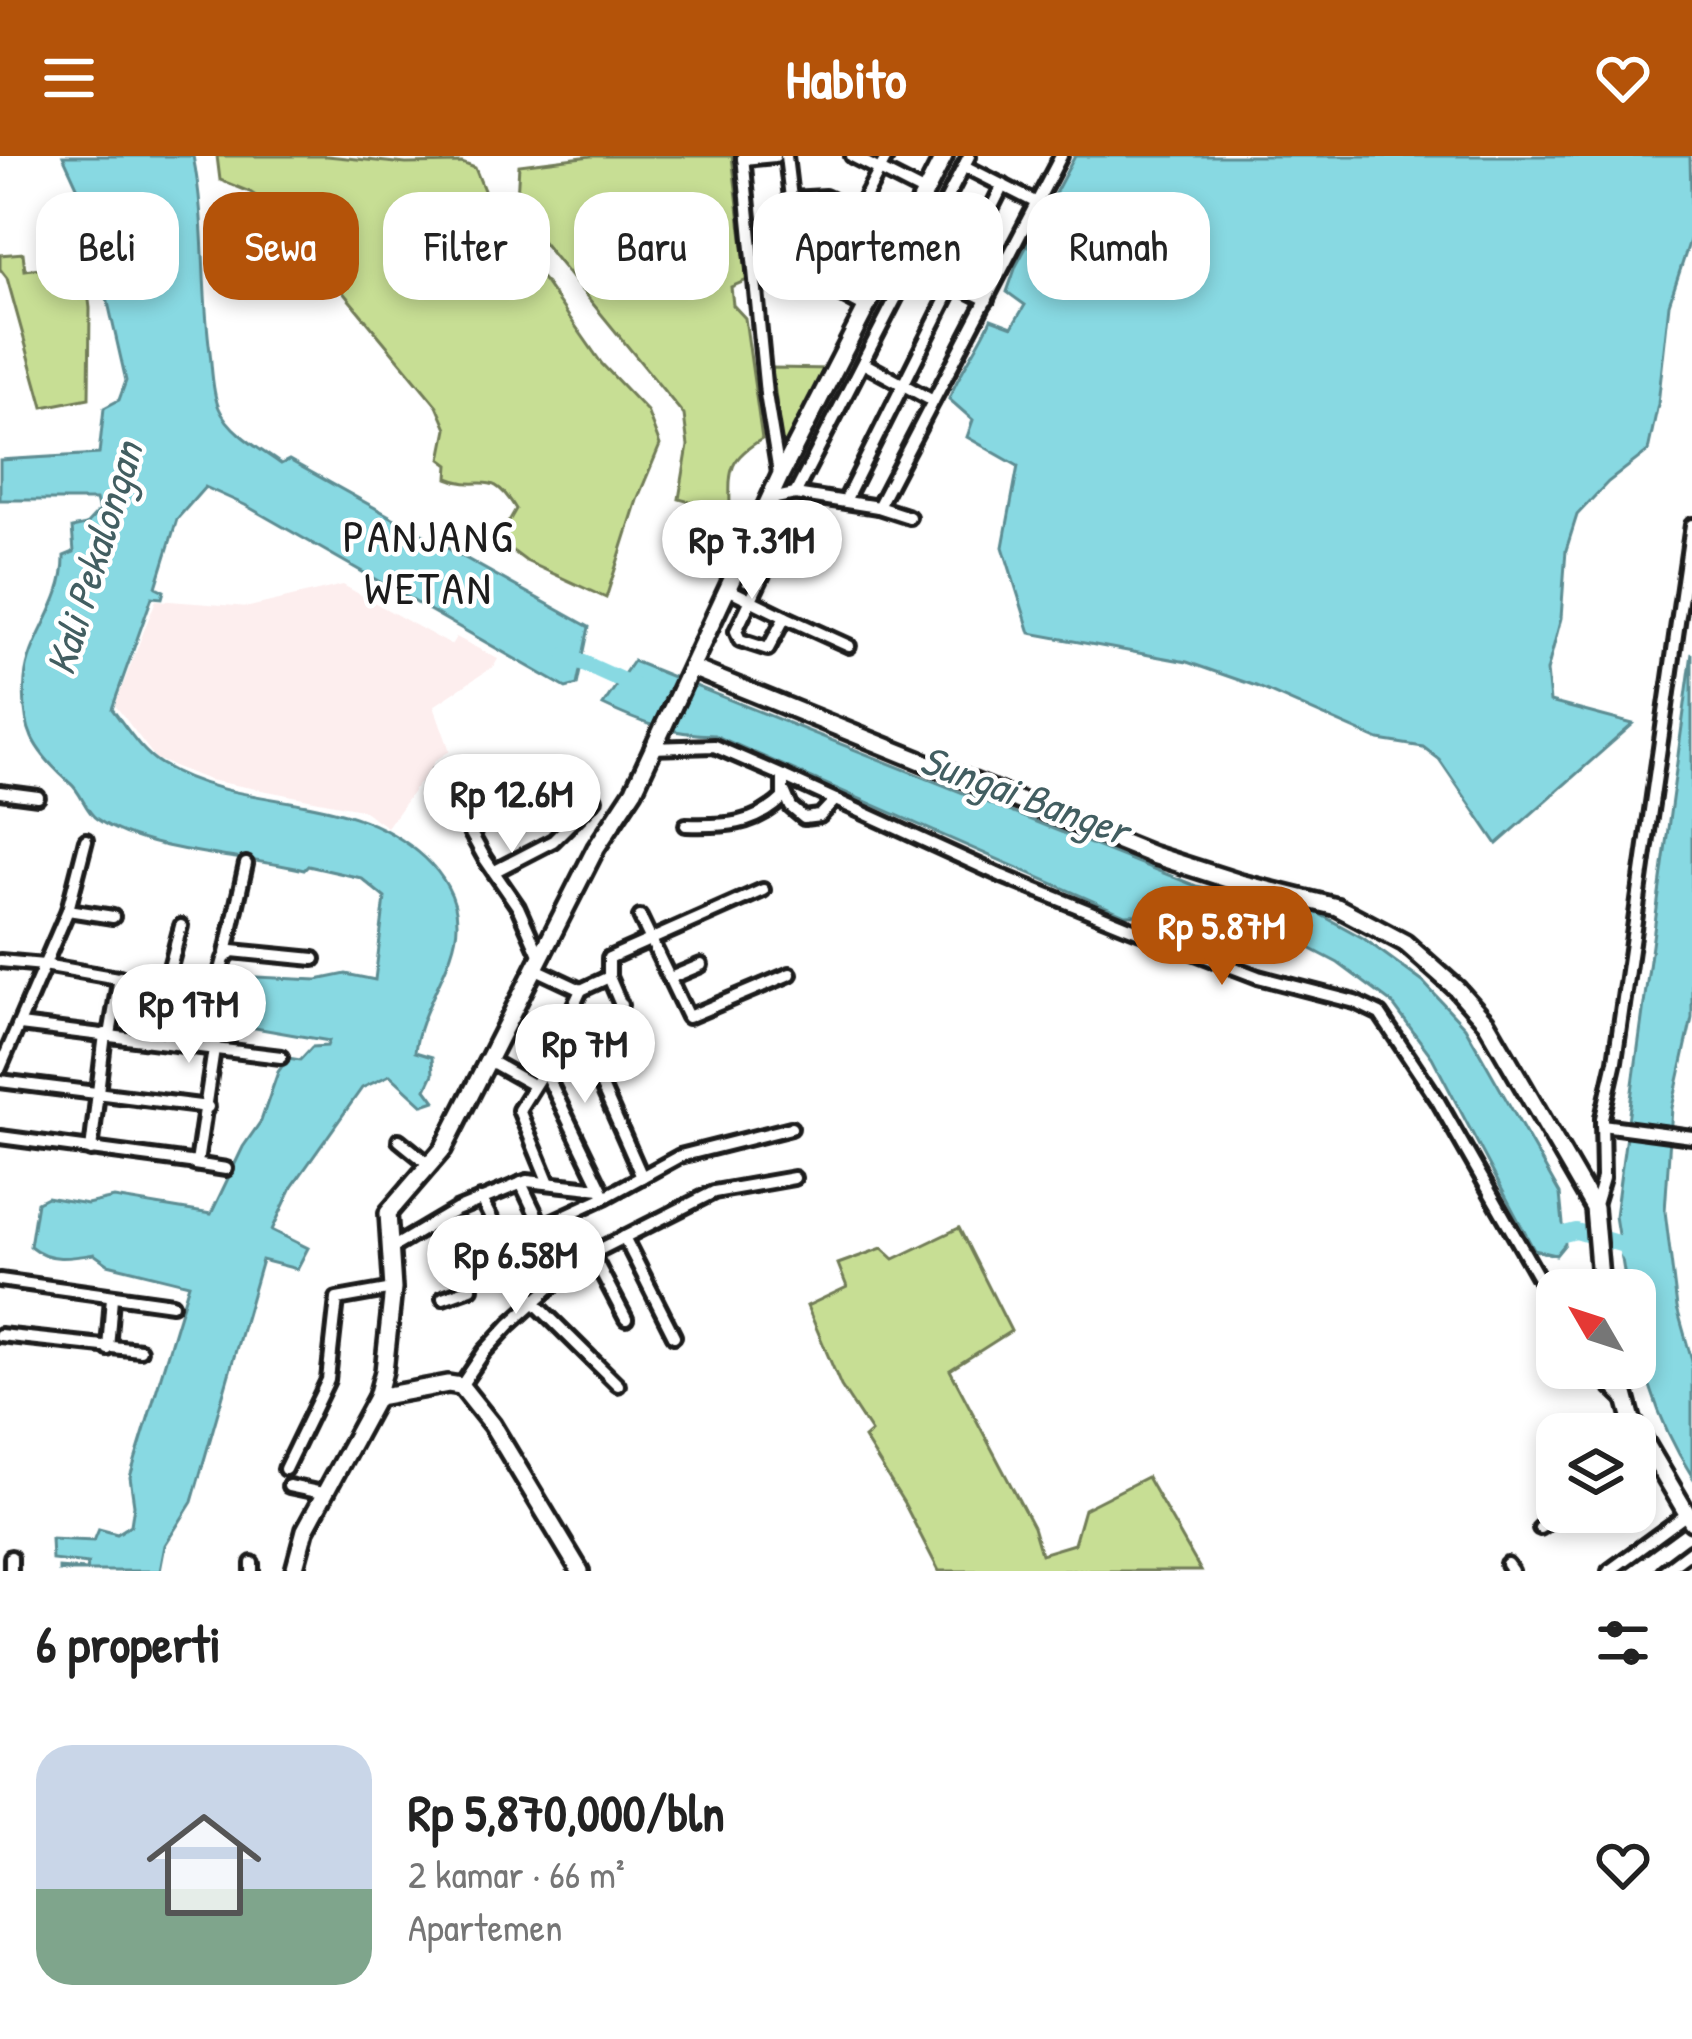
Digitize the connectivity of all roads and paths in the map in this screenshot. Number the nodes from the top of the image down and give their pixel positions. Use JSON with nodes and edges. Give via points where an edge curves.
{"nodes":[{"id":1,"x":775,"y":156,"type":"edge"},
{"id":2,"x":786,"y":156,"type":"edge"},
{"id":3,"x":852,"y":156,"type":"edge"},
{"id":4,"x":887,"y":156,"type":"edge"},
{"id":5,"x":944,"y":156,"type":"edge"},
{"id":6,"x":1040,"y":156,"type":"edge"},
{"id":7,"x":743,"y":158,"type":"edge"},
{"id":8,"x":1058,"y":160,"type":"edge"},
{"id":9,"x":966,"y":161,"type":"edge"},
{"id":10,"x":880,"y":170,"type":"junction"},
{"id":11,"x":1003,"y":185,"type":"junction"},
{"id":12,"x":790,"y":192,"type":"edge"},
{"id":13,"x":867,"y":192,"type":"edge"},
{"id":14,"x":921,"y":192,"type":"edge"},
{"id":15,"x":926,"y":192,"type":"edge"},
{"id":16,"x":951,"y":192,"type":"edge"},
{"id":17,"x":999,"y":192,"type":"edge"},
{"id":18,"x":1042,"y":192,"type":"edge"},
{"id":19,"x":1027,"y":198,"type":"edge"},
{"id":20,"x":1027,"y":222,"type":"edge"},
{"id":21,"x":1003,"y":269,"type":"edge"},
{"id":22,"x":852,"y":300,"type":"edge"},
{"id":23,"x":870,"y":300,"type":"edge"},
{"id":24,"x":896,"y":300,"type":"edge"},
{"id":25,"x":945,"y":300,"type":"edge"},
{"id":26,"x":987,"y":300,"type":"edge"},
{"id":27,"x":866,"y":308,"type":"junction"},
{"id":28,"x":863,"y":363,"type":"junction"},
{"id":29,"x":905,"y":385,"type":"junction"},
{"id":30,"x":934,"y":401,"type":"junction"},
{"id":31,"x":780,"y":476,"type":"junction"},
{"id":32,"x":795,"y":494,"type":"junction"},
{"id":33,"x":846,"y":499,"type":"junction"},
{"id":34,"x":771,"y":500,"type":"junction"},
{"id":35,"x":878,"y":507,"type":"junction"},
{"id":36,"x":910,"y":517,"type":"dead end"},
{"id":37,"x":1692,"y":526,"type":"edge"},
{"id":38,"x":780,"y":539,"type":"dead end"},
{"id":39,"x":730,"y":590,"type":"junction"},
{"id":40,"x":750,"y":600,"type":"junction"},
{"id":41,"x":785,"y":617,"type":"junction"},
{"id":42,"x":849,"y":646,"type":"dead end"},
{"id":43,"x":689,"y":674,"type":"junction"},
{"id":44,"x":653,"y":743,"type":"junction"},
{"id":45,"x":439,"y":775,"type":"dead end"},
{"id":46,"x":783,"y":776,"type":"junction"},
{"id":47,"x":0,"y":792,"type":"edge"},
{"id":48,"x":785,"y":793,"type":"junction"},
{"id":49,"x":38,"y":797,"type":"dead end"},
{"id":50,"x":595,"y":799,"type":"dead end"},
{"id":51,"x":835,"y":800,"type":"junction"},
{"id":52,"x":686,"y":825,"type":"dead end"},
{"id":53,"x":86,"y":840,"type":"dead end"},
{"id":54,"x":246,"y":865,"type":"dead end"},
{"id":55,"x":495,"y":872,"type":"junction"},
{"id":56,"x":763,"y":890,"type":"dead end"},
{"id":57,"x":68,"y":910,"type":"junction"},
{"id":58,"x":113,"y":917,"type":"dead end"},
{"id":59,"x":640,"y":917,"type":"dead end"},
{"id":60,"x":181,"y":926,"type":"dead end"},
{"id":61,"x":651,"y":939,"type":"junction"},
{"id":62,"x":225,"y":957,"type":"junction"},
{"id":63,"x":314,"y":959,"type":"dead end"},
{"id":64,"x":0,"y":961,"type":"edge"},
{"id":65,"x":44,"y":964,"type":"junction"},
{"id":66,"x":538,"y":964,"type":"junction"},
{"id":67,"x":701,"y":965,"type":"dead end"},
{"id":68,"x":790,"y":974,"type":"dead end"},
{"id":69,"x":609,"y":976,"type":"junction"},
{"id":70,"x":121,"y":977,"type":"junction"},
{"id":71,"x":670,"y":978,"type":"junction"},
{"id":72,"x":165,"y":986,"type":"junction"},
{"id":73,"x":580,"y":990,"type":"junction"},
{"id":74,"x":214,"y":995,"type":"junction"},
{"id":75,"x":621,"y":1005,"type":"dead end"},
{"id":76,"x":571,"y":1016,"type":"junction"},
{"id":77,"x":20,"y":1025,"type":"junction"},
{"id":78,"x":108,"y":1035,"type":"junction"},
{"id":79,"x":214,"y":1047,"type":"junction"},
{"id":80,"x":281,"y":1058,"type":"dead end"},
{"id":81,"x":490,"y":1061,"type":"junction"},
{"id":82,"x":0,"y":1067,"type":"edge"},
{"id":83,"x":544,"y":1070,"type":"junction"},
{"id":84,"x":0,"y":1082,"type":"edge"},
{"id":85,"x":533,"y":1085,"type":"junction"},
{"id":86,"x":98,"y":1092,"type":"junction"},
{"id":87,"x":208,"y":1107,"type":"junction"},
{"id":88,"x":1603,"y":1125,"type":"junction"},
{"id":89,"x":791,"y":1128,"type":"dead end"},
{"id":90,"x":0,"y":1137,"type":"edge"},
{"id":91,"x":1692,"y":1137,"type":"edge"},
{"id":92,"x":399,"y":1139,"type":"dead end"},
{"id":93,"x":92,"y":1150,"type":"junction"},
{"id":94,"x":194,"y":1164,"type":"junction"},
{"id":95,"x":431,"y":1166,"type":"junction"},
{"id":96,"x":226,"y":1169,"type":"dead end"},
{"id":97,"x":642,"y":1177,"type":"junction"},
{"id":98,"x":794,"y":1178,"type":"dead end"},
{"id":99,"x":521,"y":1183,"type":"junction"},
{"id":100,"x":549,"y":1183,"type":"junction"},
{"id":101,"x":603,"y":1193,"type":"junction"},
{"id":102,"x":482,"y":1199,"type":"junction"},
{"id":103,"x":1596,"y":1214,"type":"junction"},
{"id":104,"x":542,"y":1226,"type":"junction"},
{"id":105,"x":499,"y":1235,"type":"junction"},
{"id":106,"x":624,"y":1237,"type":"junction"},
{"id":107,"x":390,"y":1249,"type":"junction"},
{"id":108,"x":592,"y":1254,"type":"junction"},
{"id":109,"x":1601,"y":1269,"type":"edge"},
{"id":110,"x":564,"y":1273,"type":"junction"},
{"id":111,"x":1536,"y":1273,"type":"edge"},
{"id":112,"x":0,"y":1280,"type":"edge"},
{"id":113,"x":393,"y":1289,"type":"junction"},
{"id":114,"x":112,"y":1297,"type":"junction"},
{"id":115,"x":443,"y":1298,"type":"dead end"},
{"id":116,"x":534,"y":1302,"type":"junction"},
{"id":117,"x":172,"y":1304,"type":"dead end"},
{"id":118,"x":626,"y":1318,"type":"dead end"},
{"id":119,"x":0,"y":1335,"type":"edge"},
{"id":120,"x":674,"y":1336,"type":"dead end"},
{"id":121,"x":108,"y":1349,"type":"junction"},
{"id":122,"x":140,"y":1350,"type":"dead end"},
{"id":123,"x":618,"y":1385,"type":"dead end"},
{"id":124,"x":461,"y":1386,"type":"junction"},
{"id":125,"x":1614,"y":1389,"type":"edge"},
{"id":126,"x":1624,"y":1389,"type":"edge"},
{"id":127,"x":377,"y":1397,"type":"junction"},
{"id":128,"x":1627,"y":1402,"type":"junction"},
{"id":129,"x":1632,"y":1413,"type":"edge"},
{"id":130,"x":1656,"y":1462,"type":"edge"},
{"id":131,"x":285,"y":1468,"type":"dead end"},
{"id":132,"x":289,"y":1486,"type":"dead end"},
{"id":133,"x":322,"y":1493,"type":"junction"},
{"id":134,"x":1689,"y":1518,"type":"edge"},
{"id":135,"x":1692,"y":1550,"type":"edge"},
{"id":136,"x":294,"y":1571,"type":"edge"},
{"id":137,"x":580,"y":1571,"type":"edge"},
{"id":138,"x":1609,"y":1571,"type":"edge"},
{"id":139,"x":1664,"y":1571,"type":"edge"}],
"edges":[{"from":1,"to":7,"type":"street"},
{"from":2,"to":12,"type":"street"},
{"from":3,"to":10,"type":"street"},
{"from":4,"to":10,"type":"street"},
{"from":5,"to":15,"type":"street"},
{"from":6,"to":8,"type":"street"},
{"from":7,"to":31,"type":"street"},
{"from":8,"to":18,"type":"street"},
{"from":9,"to":11,"type":"street"},
{"from":9,"to":16,"type":"street"},
{"from":10,"to":13,"type":"street"},
{"from":10,"to":14,"type":"street"},
{"from":11,"to":17,"type":"street"},
{"from":11,"to":19,"type":"street"},
{"from":20,"to":21,"type":"street"},
{"from":22,"to":27,"type":"street"},
{"from":23,"to":27,"type":"street"},
{"from":24,"to":28,"type":"street"},
{"from":25,"to":29,"type":"street"},
{"from":26,"to":30,"type":"street"},
{"from":27,"to":31,"type":"street"},
{"from":28,"to":29,"type":"street"},
{"from":28,"to":32,"type":"street"},
{"from":29,"to":30,"type":"street"},
{"from":29,"to":33,"type":"street"},
{"from":30,"to":35,"type":"street"},
{"from":31,"to":34,"type":"street"},
{"from":32,"to":33,"type":"street"},
{"from":32,"to":34,"type":"street"},
{"from":33,"to":35,"type":"street"},
{"from":34,"to":39,"type":"street"},
{"from":35,"to":36,"type":"street"},
{"from":37,"to":88,"type":"street"},
{"from":38,"to":40,"type":"street"},
{"from":39,"to":40,"type":"street"},
{"from":39,"to":43,"type":"street"},
{"from":40,"to":41,"type":"street"},
{"from":40,"to":41,"type":"street","via":[[736,636],[761,650]]},
{"from":41,"to":42,"type":"street"},
{"from":43,"to":44,"type":"street"},
{"from":43,"to":103,"type":"street","via":[[1153,855],[1322,902],[1382,928],[1475,1007]]},
{"from":44,"to":46,"type":"street","via":[[714,746]]},
{"from":44,"to":66,"type":"street"},
{"from":45,"to":55,"type":"street"},
{"from":46,"to":48,"type":"street"},
{"from":46,"to":51,"type":"street"},
{"from":47,"to":49,"type":"street"},
{"from":48,"to":51,"type":"street","via":[[804,818],[820,816]]},
{"from":48,"to":52,"type":"street","via":[[736,826]]},
{"from":50,"to":55,"type":"street","via":[[553,841]]},
{"from":51,"to":111,"type":"street","via":[[1147,934],[1380,1014]]},
{"from":53,"to":57,"type":"street"},
{"from":54,"to":62,"type":"street"},
{"from":55,"to":66,"type":"street"},
{"from":56,"to":61,"type":"street"},
{"from":57,"to":58,"type":"street"},
{"from":57,"to":65,"type":"street"},
{"from":59,"to":61,"type":"street"},
{"from":60,"to":72,"type":"street"},
{"from":61,"to":69,"type":"street","via":[[609,958]]},
{"from":61,"to":71,"type":"street"},
{"from":62,"to":63,"type":"street","via":[[234,950]]},
{"from":62,"to":74,"type":"street"},
{"from":64,"to":65,"type":"street"},
{"from":65,"to":70,"type":"street"},
{"from":65,"to":77,"type":"street"},
{"from":66,"to":73,"type":"street"},
{"from":66,"to":81,"type":"street"},
{"from":67,"to":71,"type":"street"},
{"from":68,"to":71,"type":"street","via":[[691,1018]]},
{"from":69,"to":73,"type":"street"},
{"from":69,"to":75,"type":"street"},
{"from":70,"to":72,"type":"street"},
{"from":70,"to":78,"type":"street"},
{"from":72,"to":74,"type":"street"},
{"from":73,"to":76,"type":"street"},
{"from":74,"to":79,"type":"street","via":[[221,1002]]},
{"from":76,"to":83,"type":"street"},
{"from":76,"to":97,"type":"street"},
{"from":77,"to":78,"type":"street"},
{"from":77,"to":82,"type":"street"},
{"from":78,"to":79,"type":"street"},
{"from":78,"to":86,"type":"street"},
{"from":79,"to":80,"type":"street"},
{"from":79,"to":87,"type":"street"},
{"from":81,"to":85,"type":"street"},
{"from":81,"to":95,"type":"street"},
{"from":83,"to":85,"type":"street"},
{"from":83,"to":101,"type":"street"},
{"from":84,"to":86,"type":"street"},
{"from":85,"to":100,"type":"street","via":[[519,1112]]},
{"from":86,"to":87,"type":"street"},
{"from":86,"to":93,"type":"street"},
{"from":87,"to":94,"type":"street"},
{"from":88,"to":91,"type":"street"},
{"from":88,"to":103,"type":"street"},
{"from":89,"to":97,"type":"street","via":[[693,1151]]},
{"from":90,"to":93,"type":"street"},
{"from":92,"to":95,"type":"street"},
{"from":93,"to":94,"type":"street"},
{"from":94,"to":96,"type":"street"},
{"from":95,"to":107,"type":"street","via":[[390,1208]]},
{"from":97,"to":101,"type":"street"},
{"from":98,"to":106,"type":"street","via":[[714,1192]]},
{"from":99,"to":100,"type":"street"},
{"from":99,"to":102,"type":"street"},
{"from":99,"to":104,"type":"street"},
{"from":100,"to":101,"type":"street"},
{"from":101,"to":104,"type":"street"},
{"from":102,"to":105,"type":"street"},
{"from":102,"to":107,"type":"street"},
{"from":103,"to":109,"type":"street"},
{"from":104,"to":110,"type":"street"},
{"from":105,"to":115,"type":"street","via":[[468,1252],[471,1288]]},
{"from":105,"to":116,"type":"street"},
{"from":106,"to":108,"type":"street"},
{"from":106,"to":120,"type":"street"},
{"from":107,"to":113,"type":"street"},
{"from":108,"to":110,"type":"street"},
{"from":108,"to":118,"type":"street"},
{"from":110,"to":116,"type":"street"},
{"from":112,"to":114,"type":"street"},
{"from":113,"to":127,"type":"street"},
{"from":113,"to":131,"type":"street","via":[[337,1299],[328,1380]]},
{"from":114,"to":117,"type":"street"},
{"from":114,"to":121,"type":"street"},
{"from":116,"to":123,"type":"street"},
{"from":116,"to":124,"type":"street"},
{"from":119,"to":121,"type":"street"},
{"from":121,"to":122,"type":"street"},
{"from":124,"to":127,"type":"street"},
{"from":124,"to":137,"type":"street"},
{"from":125,"to":128,"type":"street"},
{"from":126,"to":128,"type":"street"},
{"from":127,"to":133,"type":"street"},
{"from":128,"to":129,"type":"street"},
{"from":130,"to":134,"type":"street"},
{"from":132,"to":133,"type":"street"},
{"from":133,"to":136,"type":"street"},
{"from":134,"to":138,"type":"street"},
{"from":135,"to":139,"type":"street"}]}
